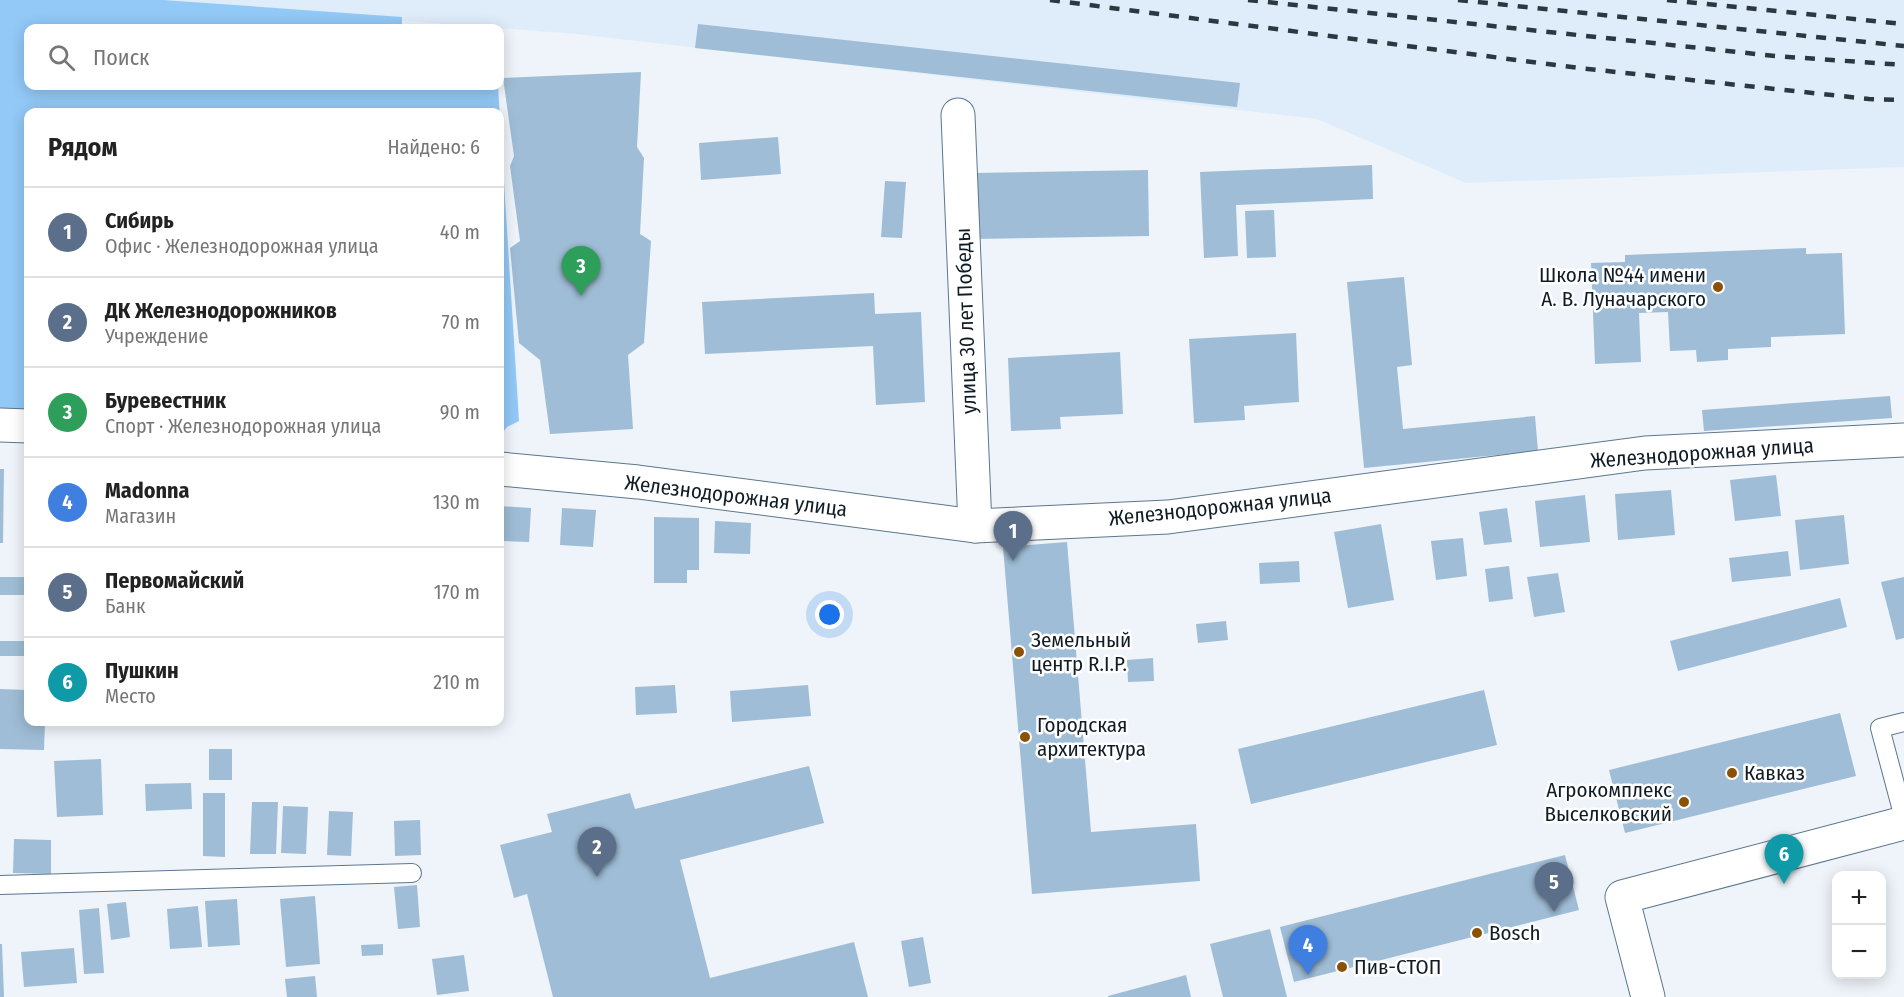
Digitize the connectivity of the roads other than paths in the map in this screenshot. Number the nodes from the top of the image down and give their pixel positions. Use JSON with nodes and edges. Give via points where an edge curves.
{"nodes":[{"id":1,"x":958,"y":116,"type":"dead end"},
{"id":2,"x":0,"y":425,"type":"edge"},
{"id":3,"x":24,"y":426,"type":"edge"},
{"id":4,"x":1904,"y":440,"type":"edge"},
{"id":5,"x":504,"y":469,"type":"edge"},
{"id":6,"x":975,"y":526,"type":"junction"},
{"id":7,"x":1904,"y":722,"type":"edge"},
{"id":8,"x":1904,"y":818,"type":"edge"},
{"id":9,"x":1904,"y":823,"type":"edge"},
{"id":10,"x":412,"y":873,"type":"dead end"},
{"id":11,"x":0,"y":885,"type":"edge"},
{"id":12,"x":1648,"y":997,"type":"edge"}],
"edges":[{"from":1,"to":6,"type":"street","name":"улица 30 лет Победы"},
{"from":2,"to":3,"type":"street"},
{"from":4,"to":6,"type":"street","name":"Железнодорожная улица","via":[[1645,453],[1168,517]]},
{"from":5,"to":6,"type":"street","name":"Железнодорожная улица","via":[[638,482]]},
{"from":7,"to":8,"type":"lane","via":[[1880,728]]},
{"from":9,"to":12,"type":"street","via":[[1622,897]]},
{"from":10,"to":11,"type":"lane"}]}
